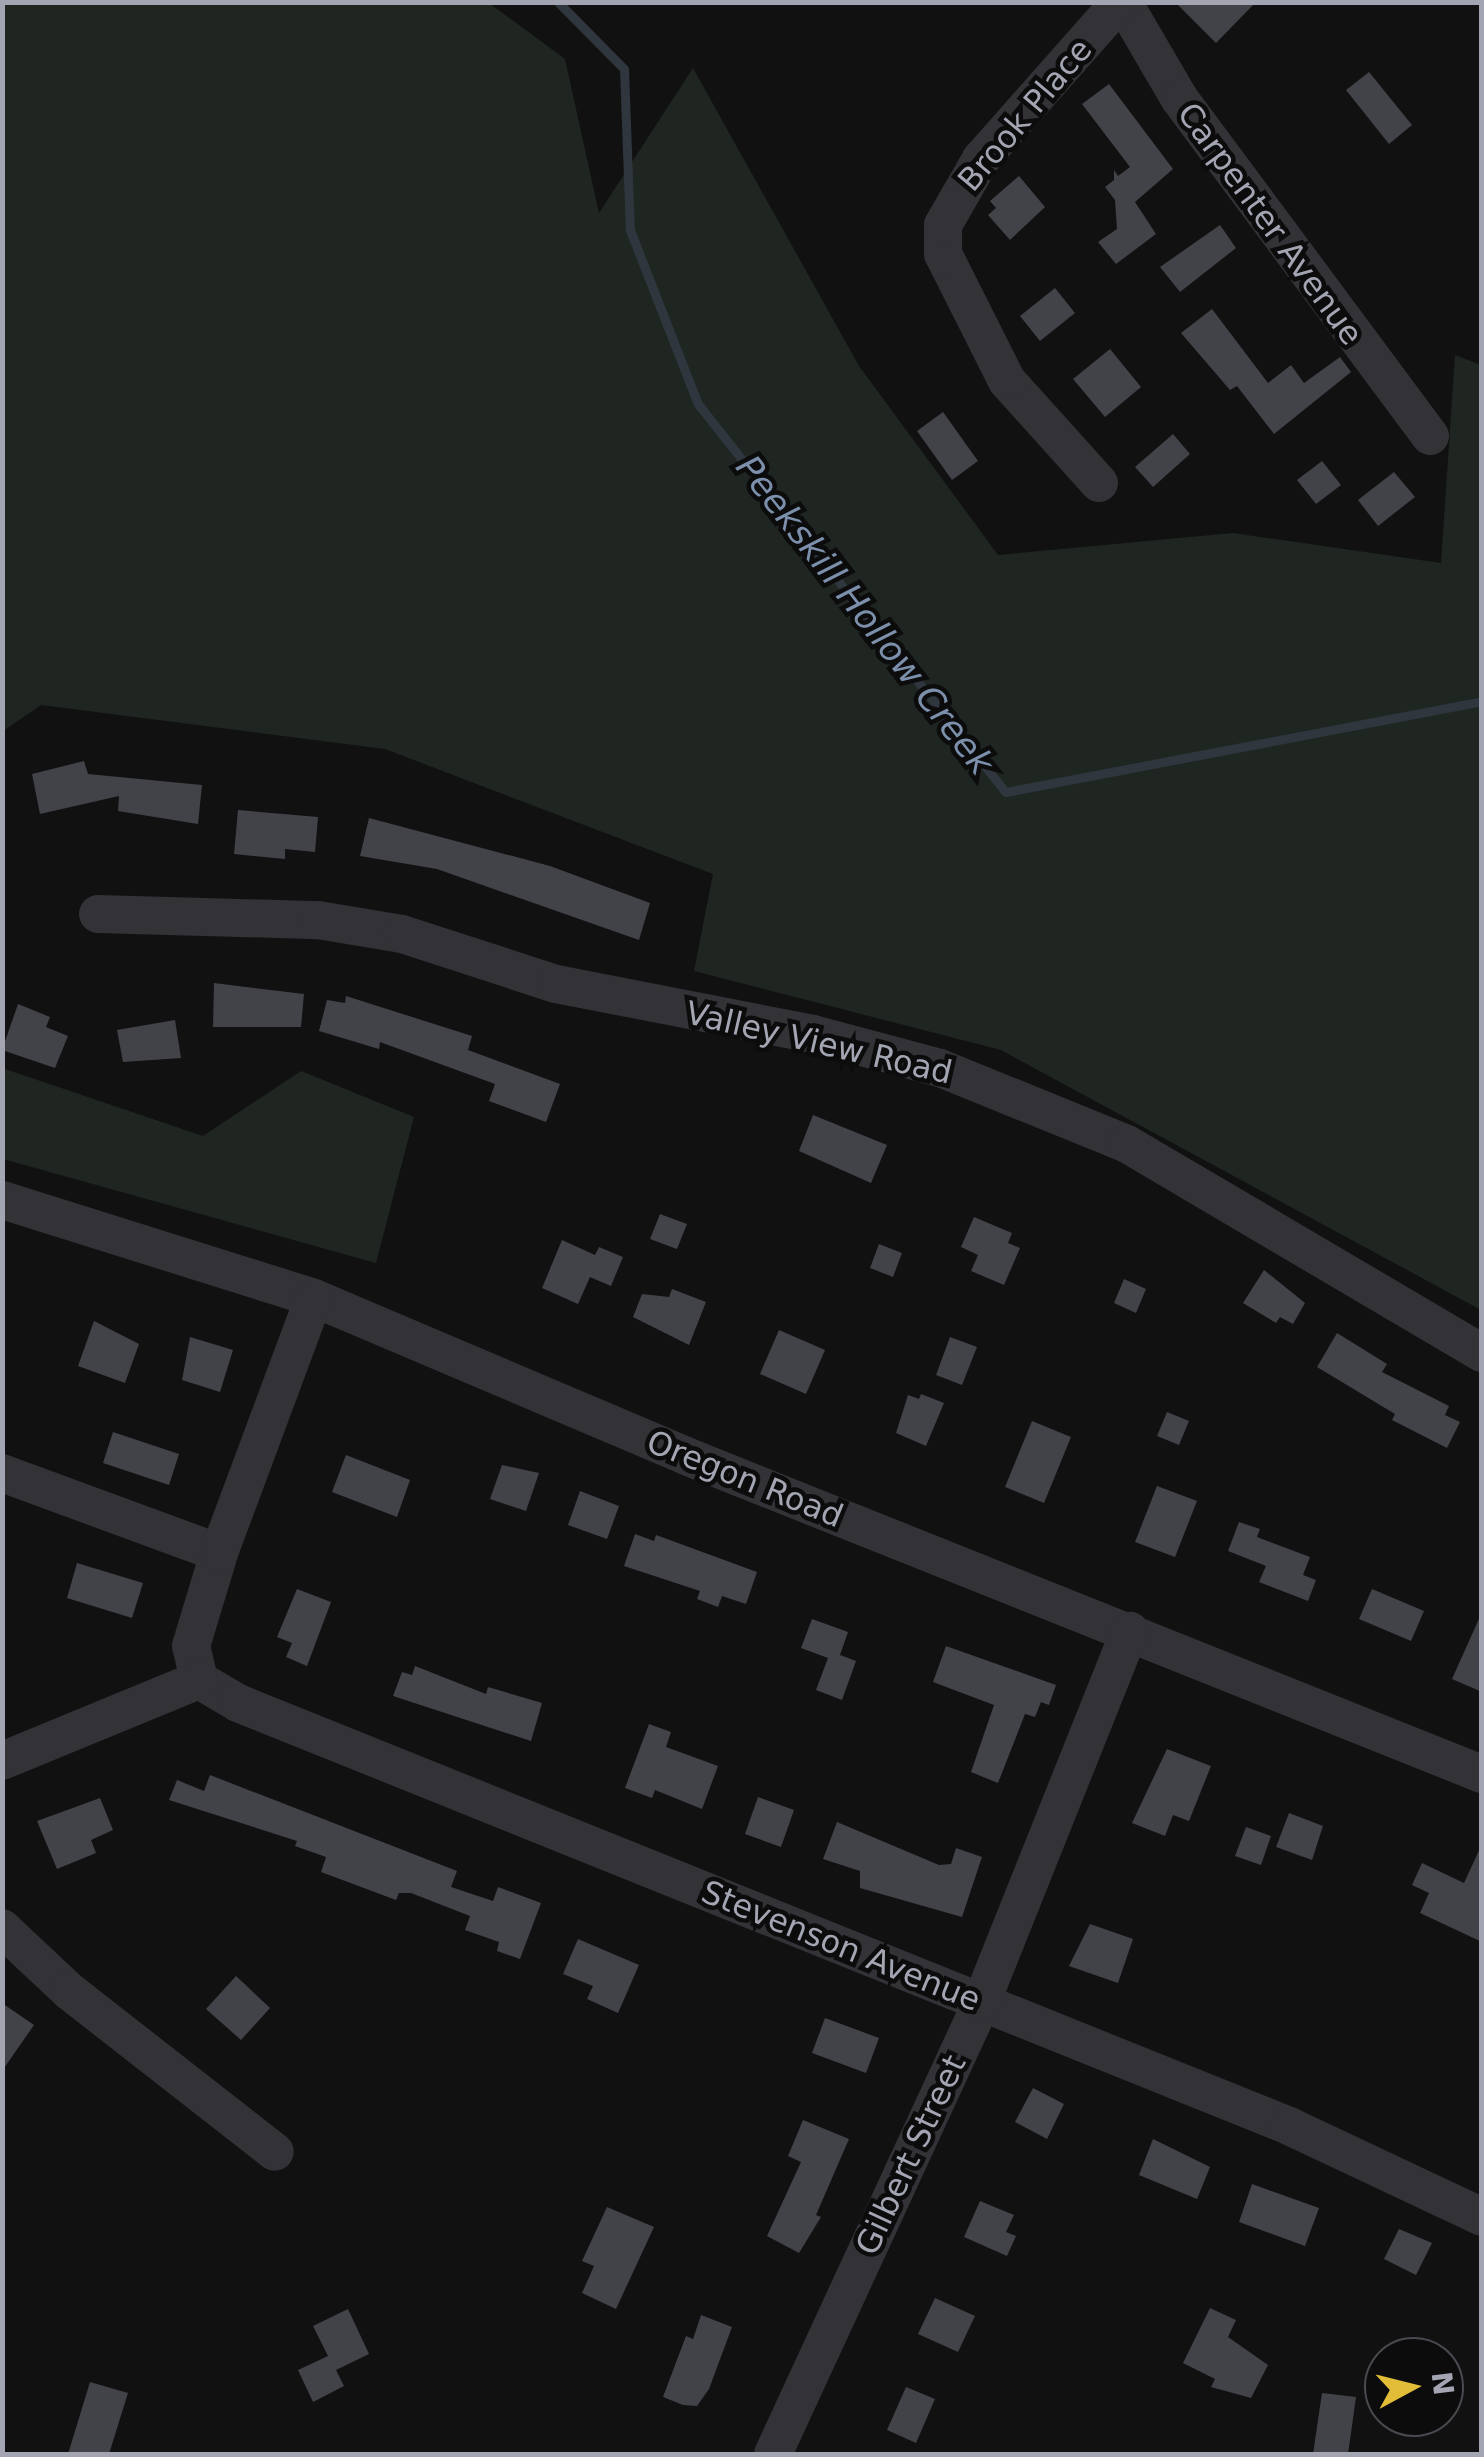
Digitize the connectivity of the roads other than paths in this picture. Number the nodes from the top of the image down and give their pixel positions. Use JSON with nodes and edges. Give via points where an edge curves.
{"nodes":[{"id":1,"x":1121,"y":2,"type":"edge"},
{"id":2,"x":1430,"y":436,"type":"dead end"},
{"id":3,"x":1100,"y":483,"type":"dead end"},
{"id":4,"x":98,"y":914,"type":"dead end"},
{"id":5,"x":2,"y":1200,"type":"edge"},
{"id":6,"x":314,"y":1298,"type":"junction"},
{"id":7,"x":1482,"y":1353,"type":"edge"},
{"id":8,"x":2,"y":1472,"type":"edge"},
{"id":9,"x":218,"y":1553,"type":"junction"},
{"id":10,"x":1130,"y":1631,"type":"junction"},
{"id":11,"x":199,"y":1680,"type":"junction"},
{"id":12,"x":2,"y":1761,"type":"edge"},
{"id":13,"x":1482,"y":1774,"type":"edge"},
{"id":14,"x":2,"y":1928,"type":"edge"},
{"id":15,"x":980,"y":2003,"type":"junction"},
{"id":16,"x":274,"y":2152,"type":"dead end"},
{"id":17,"x":1482,"y":2217,"type":"edge"},
{"id":18,"x":773,"y":2454,"type":"edge"}],
"edges":[{"from":1,"to":2,"type":"street","name":"Carpenter Avenue","via":[[1179,98]]},
{"from":1,"to":3,"type":"street","name":"Brook Place","via":[[981,159],[943,225],[943,254],[1007,381]]},
{"from":4,"to":7,"type":"street","name":"Valley View Road","via":[[300,918],[402,934],[556,984],[940,1068],[1054,1109],[1178,1172]]},
{"from":5,"to":6,"type":"street","name":"Oregon Road"},
{"from":6,"to":9,"type":"street"},
{"from":6,"to":10,"type":"street","name":"Oregon Road","via":[[686,1456]]},
{"from":8,"to":9,"type":"street"},
{"from":9,"to":11,"type":"street","via":[[191,1646]]},
{"from":10,"to":13,"type":"street","name":"Oregon Road"},
{"from":10,"to":15,"type":"street","name":"Gilbert Street"},
{"from":11,"to":12,"type":"street"},
{"from":11,"to":15,"type":"street","name":"Stevenson Avenue","via":[[238,1703]]},
{"from":14,"to":16,"type":"street","via":[[69,1991]]},
{"from":15,"to":17,"type":"street","name":"Stevenson Avenue","via":[[1290,2126]]},
{"from":15,"to":18,"type":"street","name":"Gilbert Street"}]}
